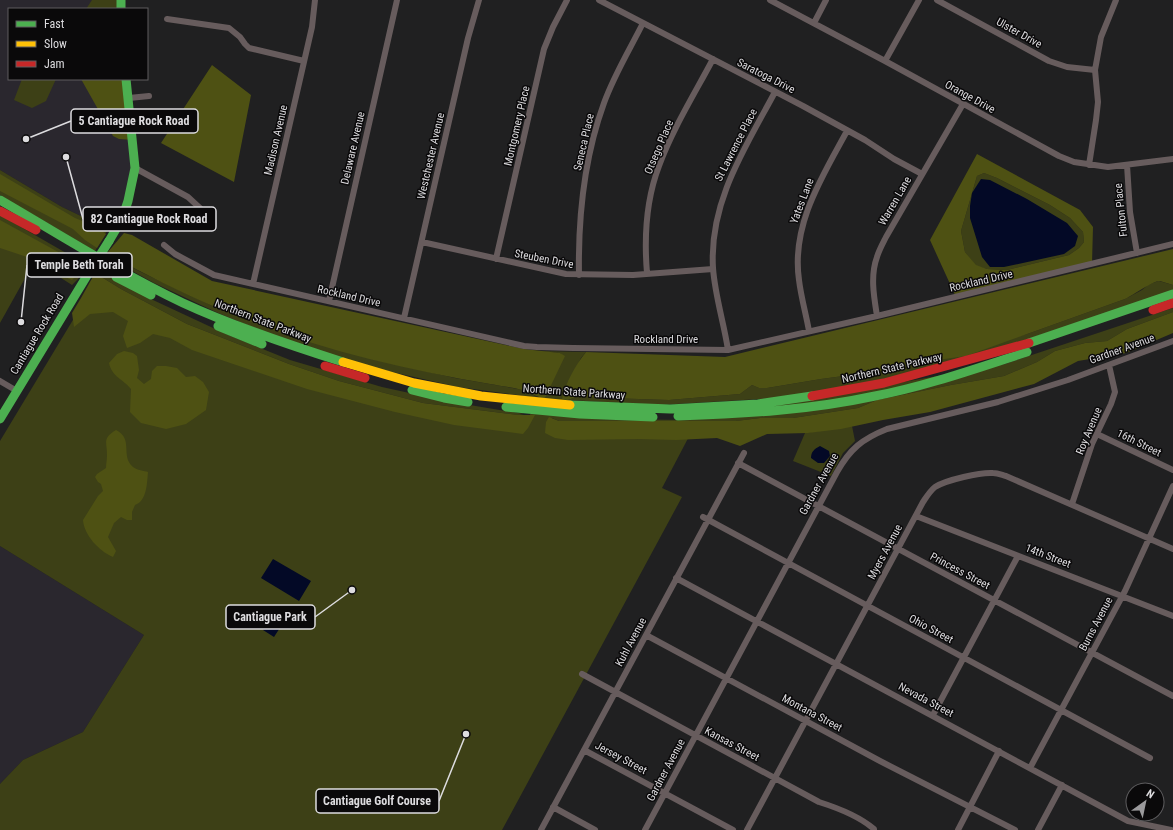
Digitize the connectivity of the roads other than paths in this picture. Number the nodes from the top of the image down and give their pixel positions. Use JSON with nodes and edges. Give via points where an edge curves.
{"nodes":[{"id":1,"x":315,"y":0,"type":"edge"},
{"id":2,"x":398,"y":0,"type":"edge"},
{"id":3,"x":479,"y":0,"type":"edge"},
{"id":4,"x":567,"y":0,"type":"edge"},
{"id":5,"x":770,"y":0,"type":"edge"},
{"id":6,"x":826,"y":0,"type":"edge"},
{"id":7,"x":919,"y":0,"type":"edge"},
{"id":8,"x":937,"y":0,"type":"edge"},
{"id":9,"x":1116,"y":0,"type":"edge"},
{"id":10,"x":604,"y":1,"type":"edge"},
{"id":11,"x":167,"y":19,"type":"dead end"},
{"id":12,"x":643,"y":23,"type":"junction"},
{"id":13,"x":814,"y":23,"type":"junction"},
{"id":14,"x":712,"y":59,"type":"junction"},
{"id":15,"x":304,"y":61,"type":"junction"},
{"id":16,"x":885,"y":61,"type":"junction"},
{"id":17,"x":1095,"y":70,"type":"junction"},
{"id":18,"x":126,"y":80,"type":"edge"},
{"id":19,"x":775,"y":92,"type":"junction"},
{"id":20,"x":149,"y":96,"type":"dead end"},
{"id":21,"x":128,"y":98,"type":"junction"},
{"id":22,"x":963,"y":104,"type":"junction"},
{"id":23,"x":847,"y":131,"type":"junction"},
{"id":24,"x":1173,"y":159,"type":"edge"},
{"id":25,"x":1089,"y":165,"type":"junction"},
{"id":26,"x":1127,"y":165,"type":"junction"},
{"id":27,"x":135,"y":168,"type":"junction"},
{"id":28,"x":922,"y":174,"type":"junction"},
{"id":29,"x":0,"y":200,"type":"edge"},
{"id":30,"x":201,"y":209,"type":"dead end"},
{"id":31,"x":0,"y":211,"type":"edge"},
{"id":32,"x":422,"y":242,"type":"junction"},
{"id":33,"x":1173,"y":244,"type":"edge"},
{"id":34,"x":164,"y":245,"type":"dead end"},
{"id":35,"x":1137,"y":253,"type":"junction"},
{"id":36,"x":496,"y":259,"type":"junction"},
{"id":37,"x":713,"y":269,"type":"junction"},
{"id":38,"x":647,"y":274,"type":"junction"},
{"id":39,"x":579,"y":275,"type":"junction"},
{"id":40,"x":253,"y":284,"type":"junction"},
{"id":41,"x":1173,"y":294,"type":"edge"},
{"id":42,"x":328,"y":301,"type":"junction"},
{"id":43,"x":1173,"y":303,"type":"edge"},
{"id":44,"x":877,"y":316,"type":"junction"},
{"id":45,"x":404,"y":318,"type":"junction"},
{"id":46,"x":809,"y":331,"type":"junction"},
{"id":47,"x":1173,"y":341,"type":"edge"},
{"id":48,"x":728,"y":350,"type":"junction"},
{"id":49,"x":1109,"y":365,"type":"junction"},
{"id":50,"x":0,"y":381,"type":"edge"},
{"id":51,"x":17,"y":391,"type":"junction"},
{"id":52,"x":536,"y":407,"type":"junction"},
{"id":53,"x":561,"y":409,"type":"junction"},
{"id":54,"x":0,"y":419,"type":"edge"},
{"id":55,"x":1097,"y":434,"type":"junction"},
{"id":56,"x":744,"y":453,"type":"dead end"},
{"id":57,"x":738,"y":463,"type":"junction"},
{"id":58,"x":1173,"y":470,"type":"edge"},
{"id":59,"x":1173,"y":486,"type":"edge"},
{"id":60,"x":1072,"y":504,"type":"junction"},
{"id":61,"x":819,"y":506,"type":"junction"},
{"id":62,"x":916,"y":516,"type":"junction"},
{"id":63,"x":705,"y":519,"type":"junction"},
{"id":64,"x":1149,"y":539,"type":"junction"},
{"id":65,"x":898,"y":548,"type":"junction"},
{"id":66,"x":1173,"y":549,"type":"edge"},
{"id":67,"x":1018,"y":556,"type":"junction"},
{"id":68,"x":788,"y":563,"type":"junction"},
{"id":69,"x":676,"y":578,"type":"junction"},
{"id":70,"x":1122,"y":596,"type":"junction"},
{"id":71,"x":994,"y":600,"type":"junction"},
{"id":72,"x":867,"y":606,"type":"junction"},
{"id":73,"x":1173,"y":616,"type":"edge"},
{"id":74,"x":757,"y":621,"type":"junction"},
{"id":75,"x":646,"y":635,"type":"junction"},
{"id":76,"x":1092,"y":653,"type":"junction"},
{"id":77,"x":964,"y":658,"type":"junction"},
{"id":78,"x":836,"y":663,"type":"junction"},
{"id":79,"x":582,"y":674,"type":"dead end"},
{"id":80,"x":726,"y":678,"type":"junction"},
{"id":81,"x":615,"y":692,"type":"junction"},
{"id":82,"x":1173,"y":696,"type":"edge"},
{"id":83,"x":1061,"y":710,"type":"junction"},
{"id":84,"x":933,"y":715,"type":"junction"},
{"id":85,"x":806,"y":721,"type":"junction"},
{"id":86,"x":695,"y":736,"type":"junction"},
{"id":87,"x":584,"y":750,"type":"junction"},
{"id":88,"x":998,"y":751,"type":"junction"},
{"id":89,"x":1150,"y":758,"type":"dead end"},
{"id":90,"x":1030,"y":768,"type":"junction"},
{"id":91,"x":774,"y":778,"type":"junction"},
{"id":92,"x":1062,"y":785,"type":"junction"},
{"id":93,"x":664,"y":793,"type":"junction"},
{"id":94,"x":553,"y":807,"type":"junction"},
{"id":95,"x":969,"y":807,"type":"junction"},
{"id":96,"x":874,"y":829,"type":"edge"},
{"id":97,"x":541,"y":830,"type":"edge"},
{"id":98,"x":595,"y":830,"type":"edge"},
{"id":99,"x":645,"y":830,"type":"edge"},
{"id":100,"x":733,"y":830,"type":"edge"},
{"id":101,"x":747,"y":830,"type":"edge"},
{"id":102,"x":958,"y":830,"type":"edge"},
{"id":103,"x":1015,"y":830,"type":"edge"},
{"id":104,"x":1038,"y":830,"type":"edge"},
{"id":105,"x":1171,"y":830,"type":"edge"}],
"edges":[{"from":1,"to":15,"type":"street","name":"Madison Avenue"},
{"from":2,"to":42,"type":"street","name":"Delaware Avenue"},
{"from":3,"to":32,"type":"street","name":"Westchester Avenue"},
{"from":4,"to":36,"type":"street","name":"Montgomery Place","via":[[544,49]]},
{"from":5,"to":13,"type":"street","name":"Orange Drive"},
{"from":6,"to":13,"type":"street"},
{"from":7,"to":16,"type":"street"},
{"from":8,"to":17,"type":"street","name":"Ulster Drive","via":[[1049,61],[1067,67]]},
{"from":9,"to":17,"type":"street","via":[[1102,37]]},
{"from":10,"to":12,"type":"street","name":"Saratoga Drive"},
{"from":11,"to":15,"type":"street","via":[[229,28],[250,48]]},
{"from":12,"to":14,"type":"street","name":"Saratoga Drive"},
{"from":12,"to":39,"type":"street","name":"Seneca Place","via":[[612,84],[597,123],[582,199],[578,238]]},
{"from":13,"to":16,"type":"street","name":"Orange Drive"},
{"from":14,"to":19,"type":"street","name":"Saratoga Drive"},
{"from":14,"to":38,"type":"street","name":"Otsego Place","via":[[656,175],[646,228]]},
{"from":15,"to":40,"type":"street","name":"Madison Avenue"},
{"from":16,"to":22,"type":"street","name":"Orange Drive"},
{"from":17,"to":25,"type":"street","via":[[1098,102]]},
{"from":18,"to":21,"type":"main road","name":"Cantiague Rock Road"},
{"from":19,"to":23,"type":"street","name":"Saratoga Drive"},
{"from":19,"to":37,"type":"street","name":"St Lawrence Place","via":[[723,193],[714,236]]},
{"from":20,"to":21,"type":"street"},
{"from":21,"to":27,"type":"main road","name":"Cantiague Rock Road"},
{"from":22,"to":25,"type":"street","name":"Orange Drive","via":[[1058,156]]},
{"from":22,"to":28,"type":"street","name":"Warren Lane"},
{"from":23,"to":28,"type":"street","name":"Saratoga Drive"},
{"from":23,"to":46,"type":"street","name":"Yates Lane","via":[[813,193],[800,234],[798,280]]},
{"from":24,"to":26,"type":"street","name":"Orange Drive"},
{"from":25,"to":26,"type":"street","name":"Orange Drive"},
{"from":26,"to":35,"type":"street","name":"Fulton Place","via":[[1130,212]]},
{"from":27,"to":30,"type":"street","via":[[188,197]]},
{"from":27,"to":51,"type":"main road","name":"Cantiague Rock Road","bridge":true,"via":[[122,219]]},
{"from":28,"to":44,"type":"street","name":"Warren Lane","via":[[877,257],[873,287]]},
{"from":29,"to":52,"type":"main road","name":"Northern State Parkway","via":[[124,272],[179,300],[273,340],[414,383]]},
{"from":31,"to":52,"type":"main road","name":"Northern State Parkway","via":[[132,286],[244,337],[348,373],[421,393],[444,398]]},
{"from":32,"to":36,"type":"street","name":"Steuben Drive"},
{"from":32,"to":45,"type":"street","name":"Westchester Avenue"},
{"from":33,"to":35,"type":"street","name":"Rockland Drive"},
{"from":34,"to":40,"type":"street","name":"Rockland Drive","via":[[175,254],[214,275]]},
{"from":35,"to":44,"type":"street","name":"Rockland Drive"},
{"from":36,"to":39,"type":"street","name":"Steuben Drive"},
{"from":37,"to":38,"type":"street","name":"Steuben Drive"},
{"from":37,"to":48,"type":"street","name":"St Lawrence Place"},
{"from":38,"to":39,"type":"street","name":"Steuben Drive"},
{"from":40,"to":42,"type":"street","name":"Rockland Drive"},
{"from":41,"to":53,"type":"main road","name":"Northern State Parkway","via":[[992,354],[884,383],[829,394],[758,404],[670,409]]},
{"from":42,"to":45,"type":"street","name":"Rockland Drive"},
{"from":43,"to":53,"type":"main road","name":"Northern State Parkway","via":[[972,370],[902,390],[832,404],[714,416],[616,416]]},
{"from":44,"to":46,"type":"street","name":"Rockland Drive"},
{"from":45,"to":48,"type":"street","name":"Rockland Drive","via":[[537,348]]},
{"from":46,"to":48,"type":"street","name":"Rockland Drive"},
{"from":47,"to":49,"type":"street","name":"Gardner Avenue"},
{"from":49,"to":55,"type":"street","name":"Roy Avenue","via":[[1115,392]]},
{"from":49,"to":61,"type":"street","name":"Gardner Avenue","via":[[998,402],[874,434],[858,444],[846,456]]},
{"from":50,"to":51,"type":"street"},
{"from":51,"to":54,"type":"main road","name":"Cantiague Rock Road"},
{"from":52,"to":53,"type":"main road","name":"Northern State Parkway"},
{"from":55,"to":58,"type":"street","name":"16th Street"},
{"from":55,"to":60,"type":"street","name":"Roy Avenue"},
{"from":56,"to":57,"type":"street","name":"Kuhl Avenue"},
{"from":57,"to":61,"type":"street","name":"Princess Street"},
{"from":57,"to":63,"type":"street","name":"Kuhl Avenue"},
{"from":59,"to":64,"type":"street","name":"Burns Avenue"},
{"from":60,"to":62,"type":"street","name":"Myers Avenue","via":[[1006,476],[986,473],[938,486],[928,494]]},
{"from":60,"to":64,"type":"street","name":"Myers Avenue"},
{"from":61,"to":65,"type":"street","name":"Princess Street"},
{"from":61,"to":68,"type":"street","name":"Gardner Avenue"},
{"from":62,"to":65,"type":"street","name":"Myers Avenue"},
{"from":62,"to":67,"type":"street","name":"14th Street"},
{"from":63,"to":68,"type":"street","name":"Ohio Street"},
{"from":63,"to":69,"type":"street","name":"Kuhl Avenue"},
{"from":64,"to":66,"type":"street","name":"Myers Avenue"},
{"from":64,"to":70,"type":"street","name":"Burns Avenue"},
{"from":65,"to":71,"type":"street","name":"Princess Street"},
{"from":65,"to":72,"type":"street","name":"Myers Avenue"},
{"from":67,"to":70,"type":"street","name":"14th Street"},
{"from":67,"to":71,"type":"street"},
{"from":68,"to":72,"type":"street","name":"Ohio Street"},
{"from":68,"to":74,"type":"street","name":"Gardner Avenue"},
{"from":69,"to":74,"type":"street","name":"Nevada Street"},
{"from":69,"to":75,"type":"street","name":"Kuhl Avenue"},
{"from":70,"to":73,"type":"street","name":"14th Street"},
{"from":70,"to":76,"type":"street","name":"Burns Avenue"},
{"from":71,"to":76,"type":"street","name":"Princess Street"},
{"from":71,"to":77,"type":"street"},
{"from":72,"to":77,"type":"street","name":"Ohio Street"},
{"from":72,"to":78,"type":"street","name":"Myers Avenue"},
{"from":74,"to":78,"type":"street","name":"Nevada Street"},
{"from":74,"to":80,"type":"street","name":"Gardner Avenue"},
{"from":75,"to":80,"type":"street","name":"Montana Street"},
{"from":75,"to":81,"type":"street","name":"Kuhl Avenue"},
{"from":76,"to":82,"type":"street","name":"Princess Street"},
{"from":76,"to":83,"type":"street","name":"Burns Avenue"},
{"from":77,"to":83,"type":"street","name":"Ohio Street"},
{"from":77,"to":84,"type":"street"},
{"from":78,"to":84,"type":"street","name":"Nevada Street"},
{"from":78,"to":85,"type":"street","name":"Myers Avenue"},
{"from":79,"to":81,"type":"street","name":"Kansas Street"},
{"from":80,"to":85,"type":"street","name":"Montana Street"},
{"from":80,"to":86,"type":"street","name":"Gardner Avenue"},
{"from":81,"to":86,"type":"street","name":"Kansas Street"},
{"from":81,"to":87,"type":"street","name":"Kuhl Avenue"},
{"from":83,"to":89,"type":"street","name":"Ohio Street"},
{"from":83,"to":90,"type":"street","name":"Burns Avenue"},
{"from":84,"to":88,"type":"street","name":"Nevada Street"},
{"from":85,"to":91,"type":"street","name":"Myers Avenue"},
{"from":85,"to":95,"type":"street","name":"Montana Street"},
{"from":86,"to":91,"type":"street","name":"Kansas Street"},
{"from":86,"to":93,"type":"street","name":"Gardner Avenue"},
{"from":87,"to":93,"type":"street","name":"Jersey Street"},
{"from":87,"to":94,"type":"street","name":"Kuhl Avenue"},
{"from":88,"to":90,"type":"street","name":"Nevada Street"},
{"from":88,"to":95,"type":"street"},
{"from":90,"to":92,"type":"street","name":"Nevada Street"},
{"from":91,"to":96,"type":"street","name":"Kansas Street","via":[[819,802],[867,823]]},
{"from":91,"to":101,"type":"street","name":"Myers Avenue"},
{"from":92,"to":104,"type":"street"},
{"from":92,"to":105,"type":"street","name":"Nevada Street","via":[[1128,821]]},
{"from":93,"to":99,"type":"street","name":"Gardner Avenue"},
{"from":93,"to":100,"type":"street","name":"Jersey Street"},
{"from":94,"to":97,"type":"street","name":"Kuhl Avenue"},
{"from":94,"to":98,"type":"street"},
{"from":95,"to":102,"type":"street"},
{"from":95,"to":103,"type":"street","name":"Montana Street"}]}
